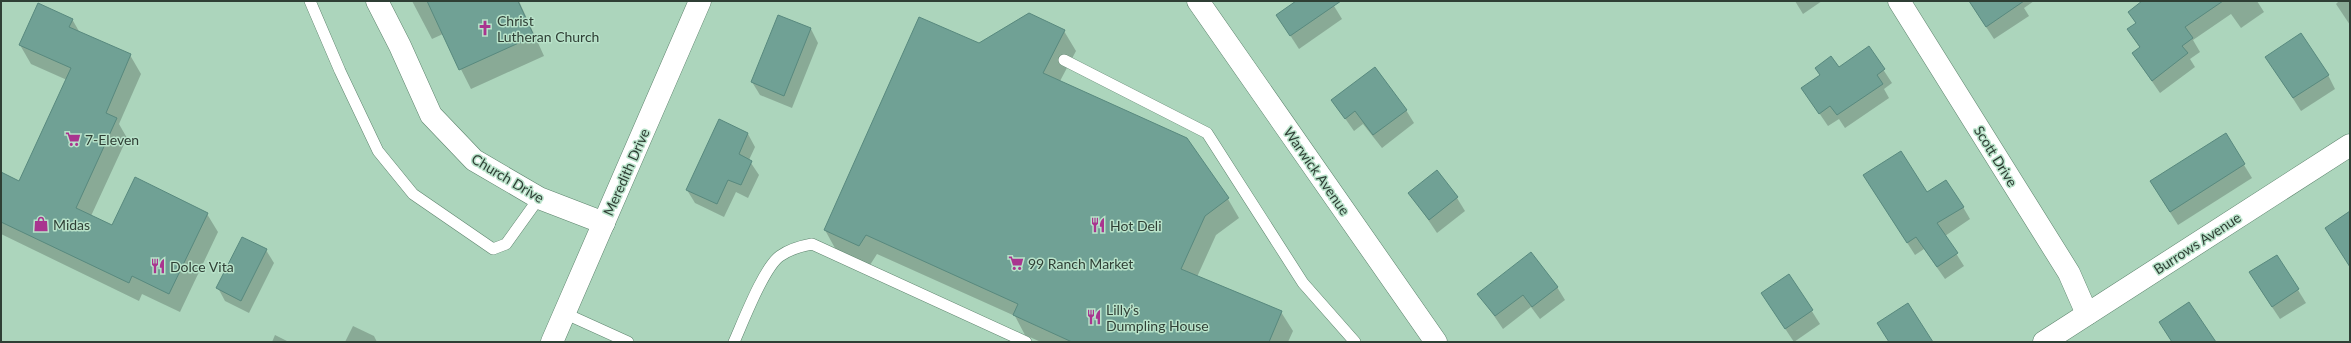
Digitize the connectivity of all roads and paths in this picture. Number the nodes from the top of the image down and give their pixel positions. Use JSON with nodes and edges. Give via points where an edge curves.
{"nodes":[{"id":1,"x":310,"y":1,"type":"edge"},
{"id":2,"x":377,"y":1,"type":"edge"},
{"id":3,"x":700,"y":1,"type":"edge"},
{"id":4,"x":1198,"y":1,"type":"edge"},
{"id":5,"x":1899,"y":1,"type":"edge"},
{"id":6,"x":1064,"y":60,"type":"dead end"},
{"id":7,"x":2350,"y":145,"type":"edge"},
{"id":8,"x":539,"y":198,"type":"junction"},
{"id":9,"x":604,"y":223,"type":"junction"},
{"id":10,"x":564,"y":313,"type":"junction"},
{"id":11,"x":2087,"y":314,"type":"junction"},
{"id":12,"x":552,"y":342,"type":"edge"},
{"id":13,"x":628,"y":342,"type":"edge"},
{"id":14,"x":734,"y":342,"type":"edge"},
{"id":15,"x":1026,"y":342,"type":"edge"},
{"id":16,"x":1355,"y":342,"type":"edge"},
{"id":17,"x":1436,"y":342,"type":"edge"},
{"id":18,"x":2044,"y":342,"type":"edge"}],
"edges":[{"from":1,"to":8,"type":"lane","via":[[378,151],[413,194],[493,249],[506,244]]},
{"from":2,"to":8,"type":"street","name":"Church Drive","via":[[431,115],[474,160]]},
{"from":3,"to":9,"type":"street","name":"Meredith Drive"},
{"from":4,"to":17,"type":"street","name":"Warwick Avenue"},
{"from":5,"to":11,"type":"street","name":"Scott Drive","via":[[2069,273]]},
{"from":6,"to":16,"type":"lane","via":[[1208,134],[1303,283]]},
{"from":7,"to":11,"type":"street","name":"Burrows Avenue"},
{"from":8,"to":9,"type":"street","name":"Church Drive"},
{"from":9,"to":10,"type":"street","name":"Meredith Drive"},
{"from":10,"to":12,"type":"street","name":"Meredith Drive"},
{"from":10,"to":13,"type":"lane"},
{"from":11,"to":18,"type":"street","name":"Burrows Avenue"},
{"from":14,"to":15,"type":"lane","via":[[770,267],[780,256],[812,244]]}]}
